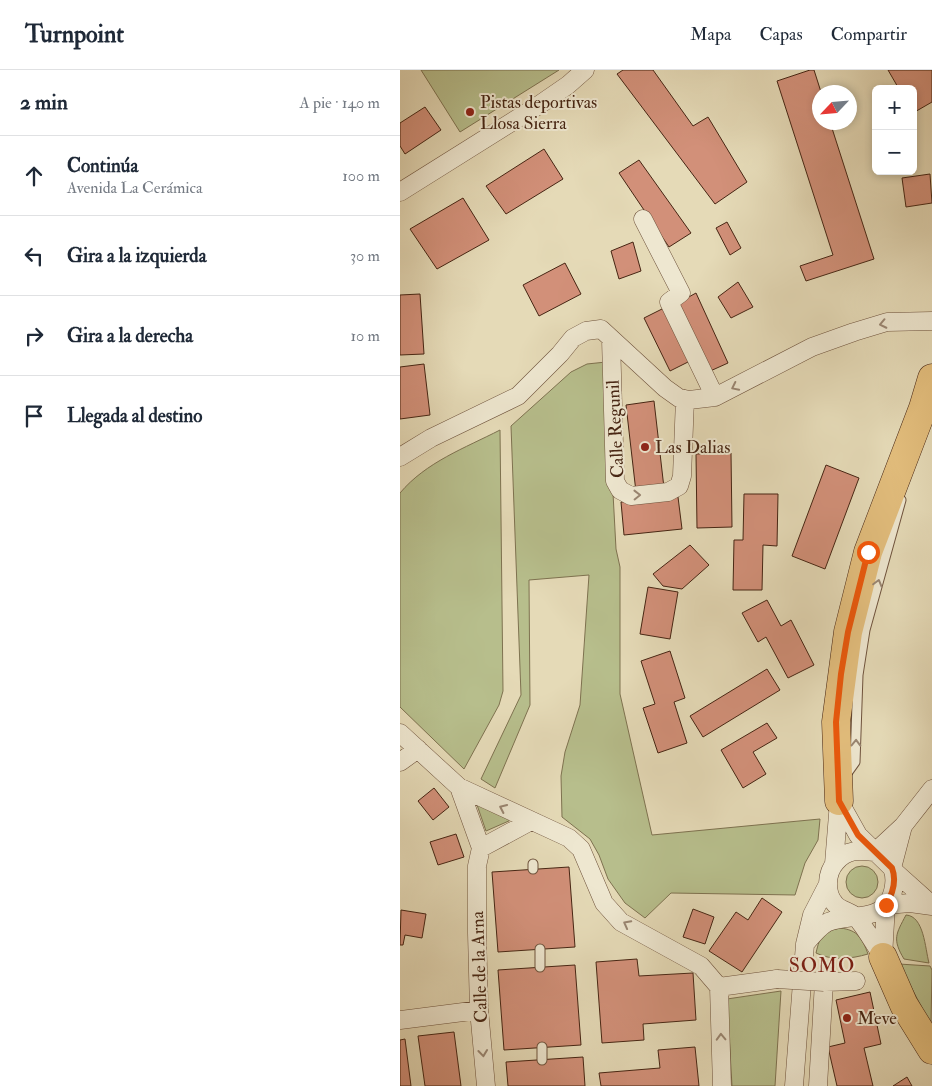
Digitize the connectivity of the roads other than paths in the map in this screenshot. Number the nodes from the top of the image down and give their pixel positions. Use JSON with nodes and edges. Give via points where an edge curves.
{"nodes":[{"id":1,"x":585,"y":70,"type":"edge"},
{"id":2,"x":400,"y":192,"type":"edge"},
{"id":3,"x":643,"y":219,"type":"dead end"},
{"id":4,"x":932,"y":321,"type":"edge"},
{"id":5,"x":611,"y":338,"type":"junction"},
{"id":6,"x":932,"y":378,"type":"edge"},
{"id":7,"x":715,"y":397,"type":"junction"},
{"id":8,"x":685,"y":399,"type":"junction"},
{"id":9,"x":400,"y":457,"type":"edge"},
{"id":10,"x":400,"y":733,"type":"edge"},
{"id":11,"x":418,"y":749,"type":"junction"},
{"id":12,"x":400,"y":762,"type":"edge"},
{"id":13,"x":459,"y":787,"type":"junction"},
{"id":14,"x":932,"y":789,"type":"edge"},
{"id":15,"x":838,"y":794,"type":"junction"},
{"id":16,"x":531,"y":821,"type":"junction"},
{"id":17,"x":903,"y":826,"type":"junction"},
{"id":18,"x":481,"y":848,"type":"junction"},
{"id":19,"x":875,"y":852,"type":"junction"},
{"id":20,"x":834,"y":864,"type":"junction"},
{"id":21,"x":893,"y":869,"type":"junction"},
{"id":22,"x":828,"y":884,"type":"junction"},
{"id":23,"x":886,"y":905,"type":"junction"},
{"id":24,"x":932,"y":905,"type":"edge"},
{"id":25,"x":854,"y":916,"type":"junction"},
{"id":26,"x":805,"y":944,"type":"junction"},
{"id":27,"x":540,"y":949,"type":"dead end"},
{"id":28,"x":884,"y":957,"type":"junction"},
{"id":29,"x":540,"y":967,"type":"dead end"},
{"id":30,"x":856,"y":981,"type":"dead end"},
{"id":31,"x":824,"y":982,"type":"junction"},
{"id":32,"x":718,"y":987,"type":"junction"},
{"id":33,"x":479,"y":1010,"type":"junction"},
{"id":34,"x":400,"y":1020,"type":"edge"},
{"id":35,"x":542,"y":1047,"type":"dead end"},
{"id":36,"x":932,"y":1050,"type":"edge"},
{"id":37,"x":542,"y":1060,"type":"dead end"},
{"id":38,"x":486,"y":1086,"type":"edge"},
{"id":39,"x":722,"y":1086,"type":"edge"},
{"id":40,"x":794,"y":1086,"type":"edge"},
{"id":41,"x":818,"y":1086,"type":"edge"}],
"edges":[{"from":1,"to":2,"type":"street","via":[[539,105]]},
{"from":3,"to":7,"type":"street","via":[[681,293],[669,302]]},
{"from":4,"to":7,"type":"street","one_way":true,"via":[[887,322],[854,332],[812,347]]},
{"from":5,"to":8,"type":"street","name":"Calle Regunil","via":[[665,388]]},
{"from":5,"to":8,"type":"street","name":"Calle Regunil","one_way":true,"via":[[615,480],[620,490],[631,496],[668,492],[679,486]]},
{"from":5,"to":9,"type":"street","name":"Calle Regunil","via":[[601,329],[586,331],[573,338],[518,396],[431,438]]},
{"from":6,"to":15,"type":"main road","via":[[868,552],[848,632],[836,722]]},
{"from":7,"to":8,"type":"street"},
{"from":10,"to":11,"type":"street","name":"Calle de la Arna"},
{"from":11,"to":12,"type":"street"},
{"from":11,"to":13,"type":"street","name":"Calle de la Arna"},
{"from":16,"to":13,"type":"street","one_way":true},
{"from":13,"to":18,"type":"street","name":"Calle de la Arna"},
{"from":14,"to":17,"type":"street"},
{"from":15,"to":19,"type":"street","via":[[858,835]]},
{"from":15,"to":20,"type":"street"},
{"from":16,"to":18,"type":"street"},
{"from":32,"to":16,"type":"street","one_way":true,"via":[[701,966],[621,922],[604,903],[581,849],[569,838]]},
{"from":17,"to":19,"type":"street"},
{"from":17,"to":21,"type":"street"},
{"from":18,"to":33,"type":"street","name":"Calle de la Arna","via":[[477,875]]},
{"from":19,"to":20,"type":"street","via":[[851,851]]},
{"from":19,"to":21,"type":"street"},
{"from":20,"to":22,"type":"street"},
{"from":21,"to":23,"type":"street","via":[[894,885]]},
{"from":21,"to":24,"type":"street"},
{"from":22,"to":25,"type":"street","via":[[835,904]]},
{"from":22,"to":26,"type":"street","via":[[812,915]]},
{"from":23,"to":24,"type":"street"},
{"from":23,"to":25,"type":"street","via":[[868,916]]},
{"from":23,"to":28,"type":"street"},
{"from":25,"to":26,"type":"street","via":[[826,923]]},
{"from":25,"to":28,"type":"street"},
{"from":26,"to":40,"type":"street"},
{"from":27,"to":29,"type":"lane"},
{"from":28,"to":36,"type":"main road","via":[[904,1005]]},
{"from":30,"to":31,"type":"street"},
{"from":31,"to":32,"type":"street","bridge":true,"via":[[777,979]]},
{"from":31,"to":41,"type":"street"},
{"from":39,"to":32,"type":"street","one_way":true},
{"from":33,"to":34,"type":"street"},
{"from":33,"to":38,"type":"street","name":"Calle de la Arna","one_way":true},
{"from":35,"to":37,"type":"lane"}]}
